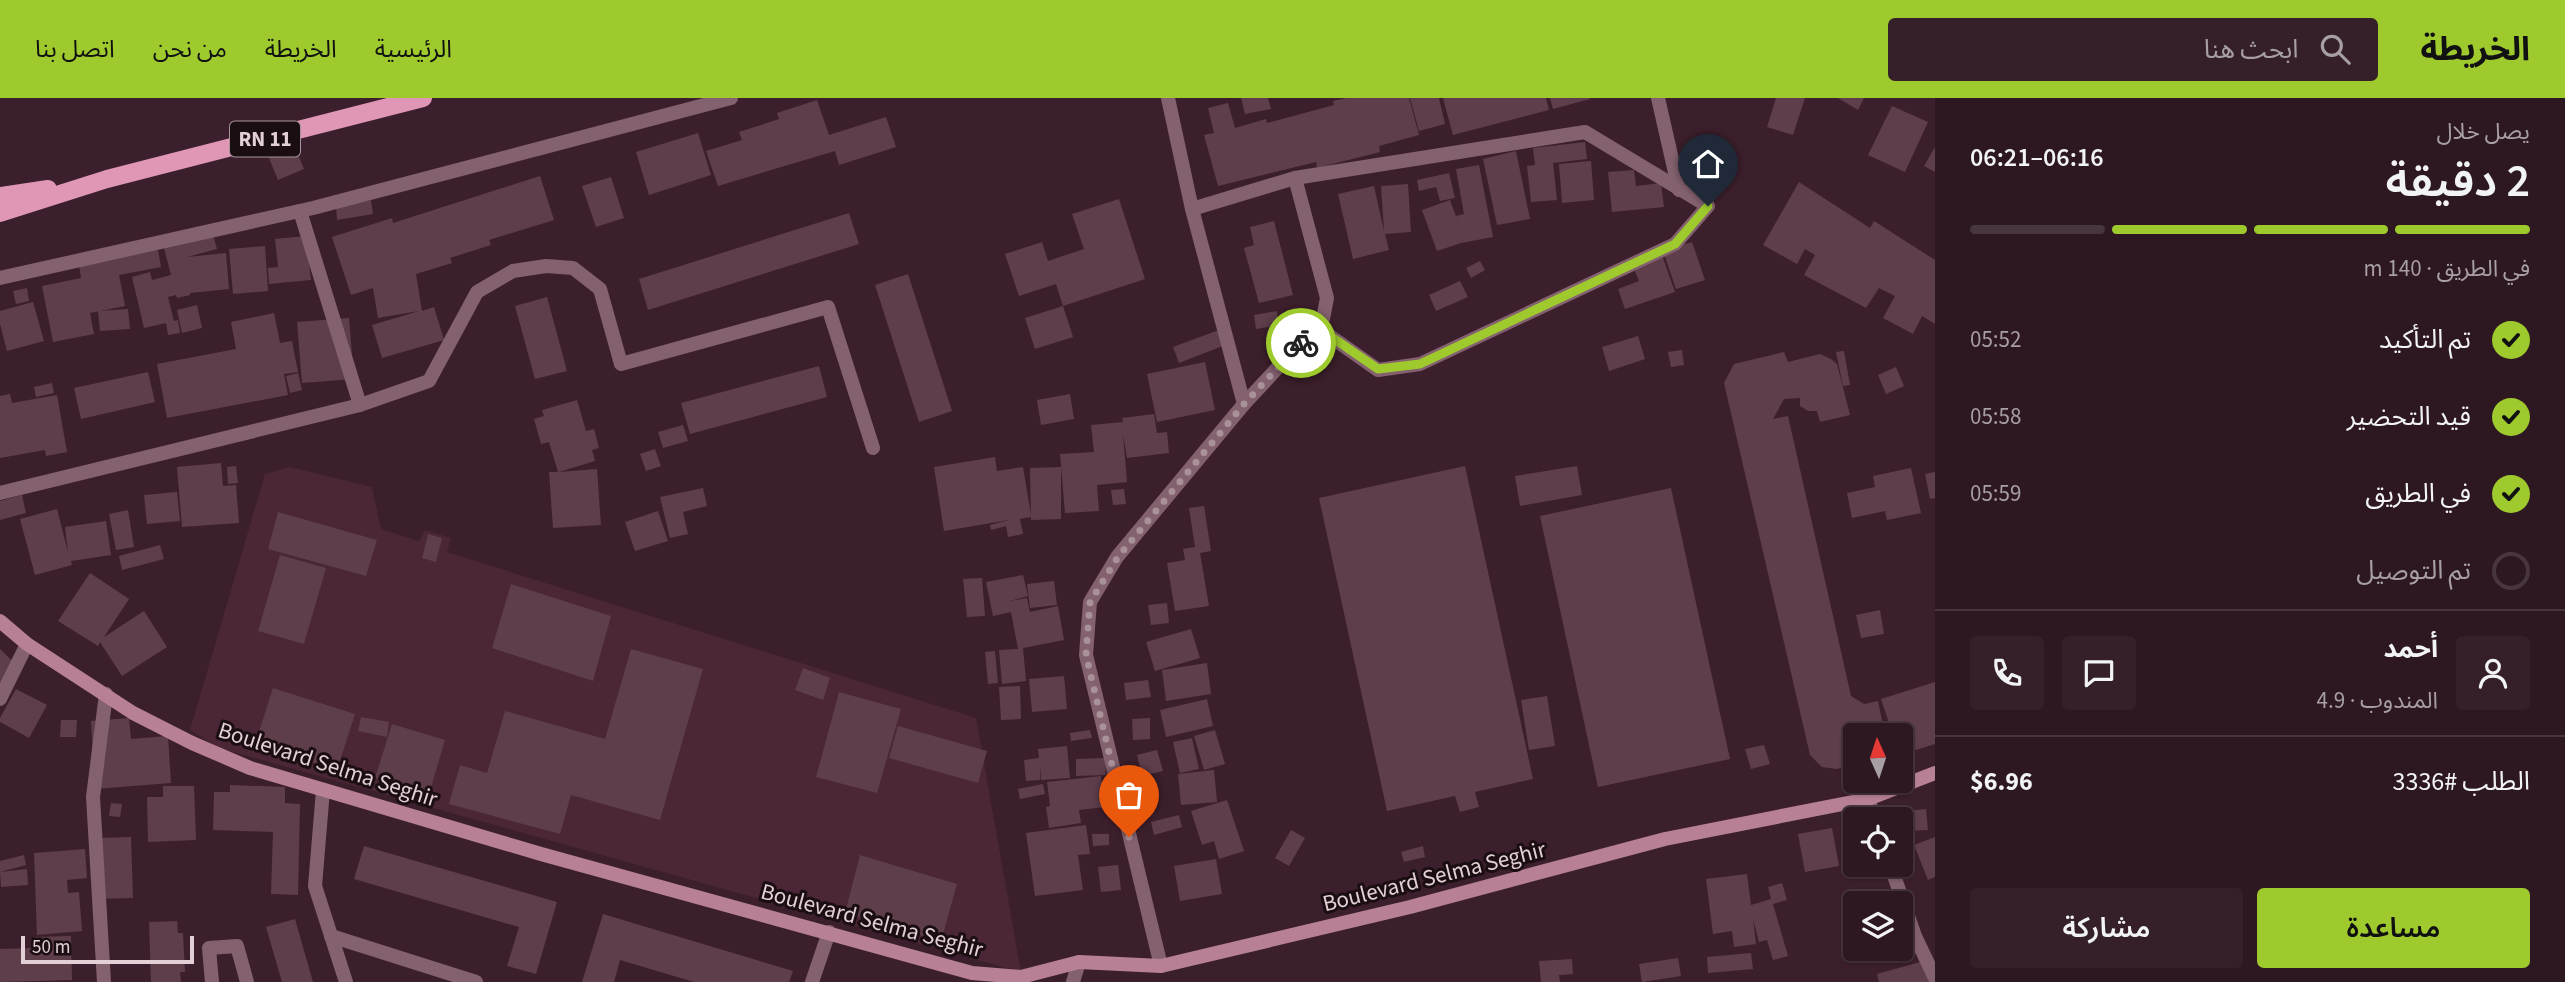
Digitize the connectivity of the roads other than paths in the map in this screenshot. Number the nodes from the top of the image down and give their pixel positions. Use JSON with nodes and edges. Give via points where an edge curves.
{"nodes":[{"id":1,"x":423,"y":98,"type":"edge"},
{"id":2,"x":730,"y":98,"type":"edge"},
{"id":3,"x":1168,"y":98,"type":"edge"},
{"id":4,"x":1658,"y":98,"type":"edge"},
{"id":5,"x":1295,"y":178,"type":"junction"},
{"id":6,"x":107,"y":179,"type":"junction"},
{"id":7,"x":1679,"y":190,"type":"junction"},
{"id":8,"x":0,"y":196,"type":"edge"},
{"id":9,"x":1192,"y":209,"type":"junction"},
{"id":10,"x":300,"y":211,"type":"junction"},
{"id":11,"x":0,"y":214,"type":"edge"},
{"id":12,"x":0,"y":278,"type":"edge"},
{"id":13,"x":1317,"y":327,"type":"junction"},
{"id":14,"x":1244,"y":404,"type":"junction"},
{"id":15,"x":360,"y":405,"type":"junction"},
{"id":16,"x":873,"y":449,"type":"dead end"},
{"id":17,"x":0,"y":493,"type":"edge"},
{"id":18,"x":0,"y":621,"type":"edge"},
{"id":19,"x":27,"y":644,"type":"junction"},
{"id":20,"x":106,"y":694,"type":"junction"},
{"id":21,"x":0,"y":699,"type":"edge"},
{"id":22,"x":1935,"y":773,"type":"edge"},
{"id":23,"x":323,"y":790,"type":"junction"},
{"id":24,"x":1868,"y":799,"type":"junction"},
{"id":25,"x":1871,"y":807,"type":"edge"},
{"id":26,"x":1895,"y":877,"type":"edge"},
{"id":27,"x":829,"y":932,"type":"junction"},
{"id":28,"x":331,"y":936,"type":"junction"},
{"id":29,"x":1079,"y":962,"type":"junction"},
{"id":30,"x":1161,"y":966,"type":"junction"},
{"id":31,"x":1935,"y":978,"type":"edge"},
{"id":32,"x":104,"y":982,"type":"edge"},
{"id":33,"x":212,"y":982,"type":"edge"},
{"id":34,"x":247,"y":982,"type":"edge"},
{"id":35,"x":346,"y":982,"type":"edge"},
{"id":36,"x":476,"y":982,"type":"edge"},
{"id":37,"x":812,"y":982,"type":"edge"},
{"id":38,"x":1073,"y":982,"type":"edge"}],
"edges":[{"from":1,"to":6,"type":"main road","number":"RN 11"},
{"from":2,"to":10,"type":"street"},
{"from":3,"to":9,"type":"street"},
{"from":4,"to":7,"type":"street"},
{"from":5,"to":7,"type":"street","via":[[1585,132]]},
{"from":5,"to":9,"type":"street"},
{"from":5,"to":13,"type":"street","via":[[1327,298]]},
{"from":6,"to":8,"type":"main road","number":"RN 11"},
{"from":6,"to":11,"type":"main road","number":"RN 11"},
{"from":7,"to":13,"type":"street","via":[[1708,206],[1675,244],[1420,364],[1378,369]]},
{"from":9,"to":14,"type":"street"},
{"from":10,"to":12,"type":"street"},
{"from":10,"to":15,"type":"street"},
{"from":13,"to":14,"type":"street"},
{"from":14,"to":30,"type":"street","via":[[1118,557],[1090,602],[1086,655]]},
{"from":15,"to":16,"type":"street","via":[[429,382],[477,292],[513,271],[573,268],[600,289],[621,364],[828,307]]},
{"from":15,"to":17,"type":"street"},
{"from":18,"to":19,"type":"main road","name":"Boulevard Selma Seghir"},
{"from":19,"to":20,"type":"main road","name":"Boulevard Selma Seghir"},
{"from":19,"to":21,"type":"street"},
{"from":20,"to":23,"type":"main road","name":"Boulevard Selma Seghir","via":[[192,743],[250,768]]},
{"from":20,"to":32,"type":"street","via":[[93,797]]},
{"from":22,"to":24,"type":"main road","name":"Boulevard Selma Seghir"},
{"from":23,"to":27,"type":"main road","name":"Boulevard Selma Seghir"},
{"from":23,"to":28,"type":"street","via":[[315,886]]},
{"from":24,"to":25,"type":"street"},
{"from":24,"to":30,"type":"main road","name":"Boulevard Selma Seghir","via":[[1665,839],[1410,907]]},
{"from":26,"to":31,"type":"street"},
{"from":27,"to":29,"type":"main road","name":"Boulevard Selma Seghir","via":[[972,974],[1021,977]]},
{"from":27,"to":37,"type":"street"},
{"from":28,"to":35,"type":"street"},
{"from":28,"to":36,"type":"street"},
{"from":29,"to":30,"type":"main road","name":"Boulevard Selma Seghir"},
{"from":29,"to":38,"type":"street"},
{"from":33,"to":34,"type":"street","via":[[209,948],[237,946]]}]}
